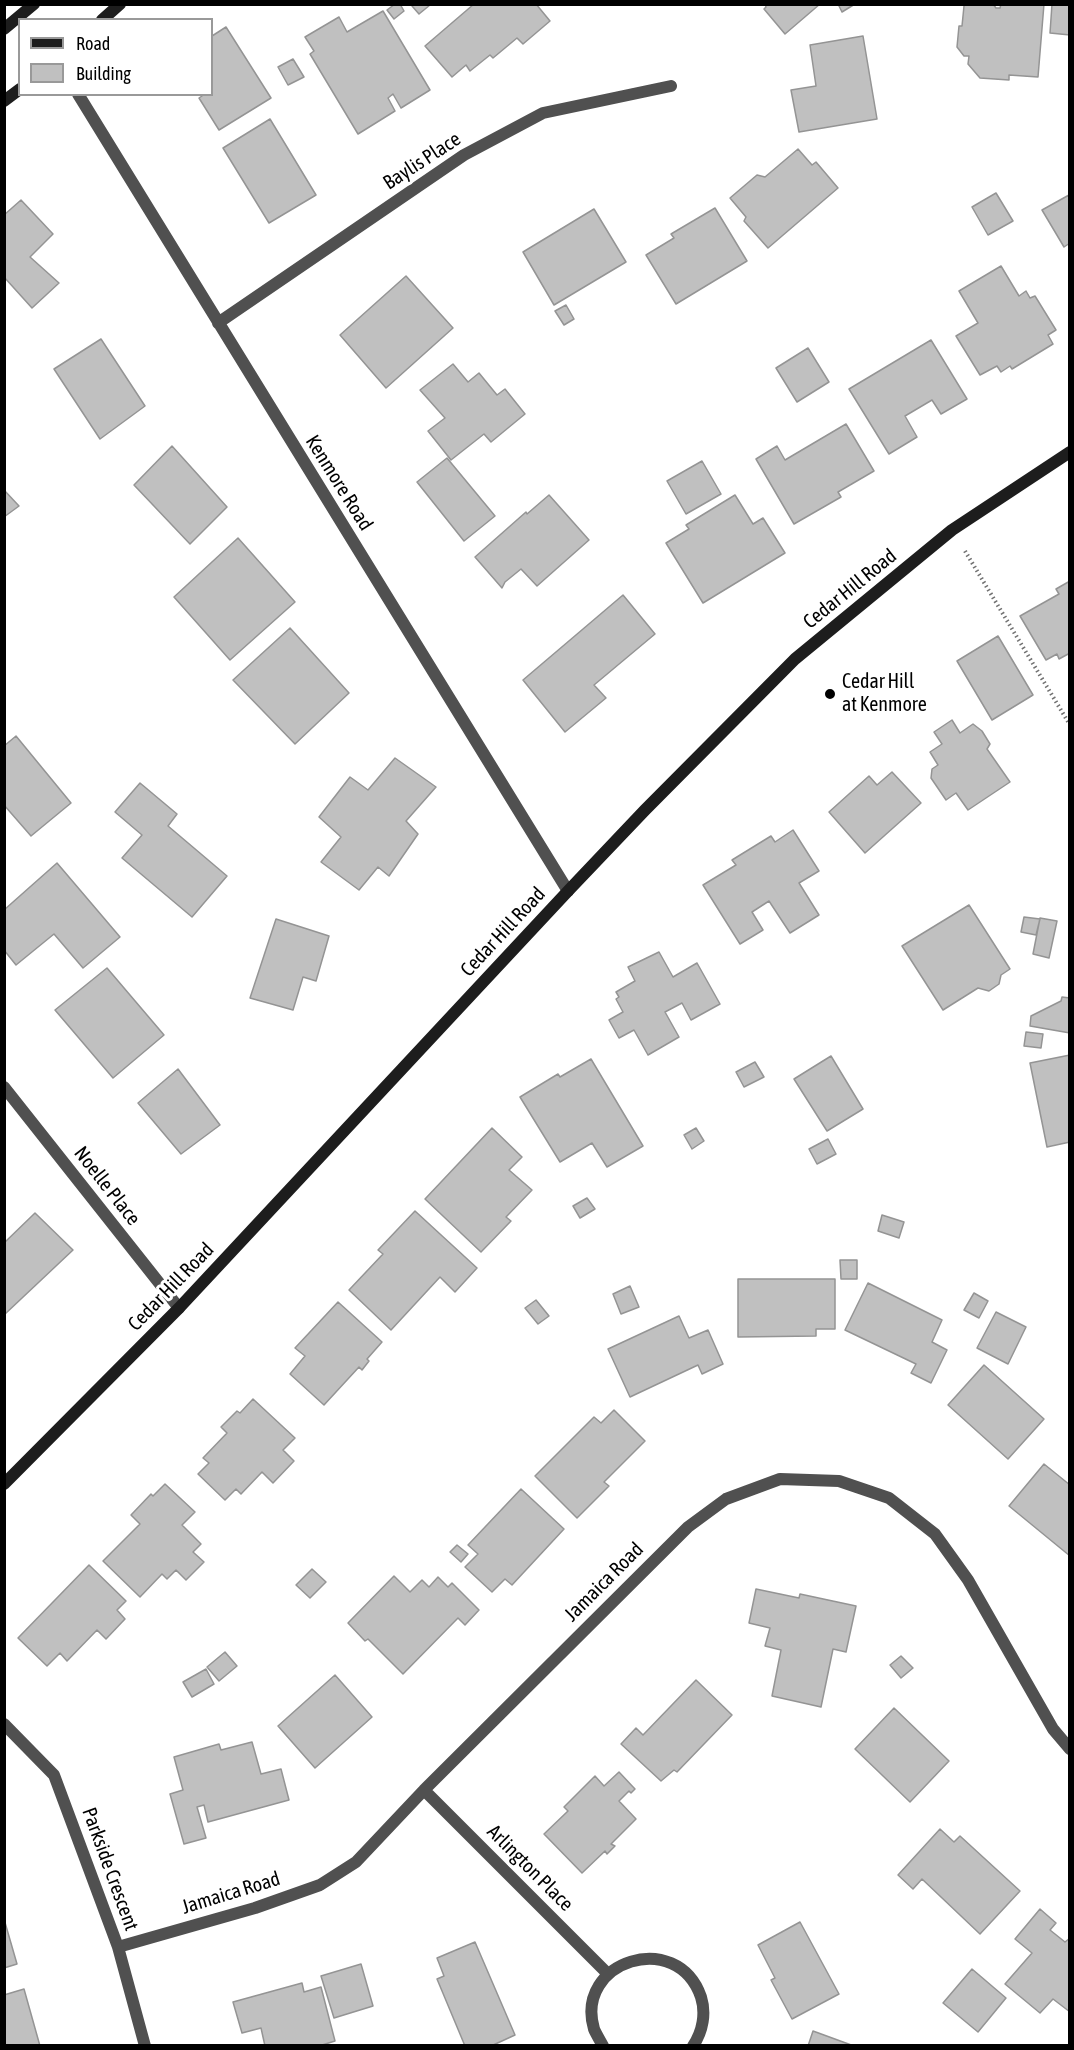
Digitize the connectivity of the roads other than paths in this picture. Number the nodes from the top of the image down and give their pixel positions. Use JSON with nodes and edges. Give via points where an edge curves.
{"nodes":[{"id":1,"x":34,"y":4,"type":"edge"},
{"id":2,"x":120,"y":4,"type":"edge"},
{"id":3,"x":4,"y":11,"type":"edge"},
{"id":4,"x":22,"y":18,"type":"edge"},
{"id":5,"x":104,"y":18,"type":"edge"},
{"id":6,"x":18,"y":22,"type":"edge"},
{"id":7,"x":4,"y":29,"type":"edge"},
{"id":8,"x":671,"y":86,"type":"dead end"},
{"id":9,"x":18,"y":90,"type":"edge"},
{"id":10,"x":79,"y":96,"type":"edge"},
{"id":11,"x":4,"y":101,"type":"edge"},
{"id":12,"x":218,"y":323,"type":"junction"},
{"id":13,"x":1070,"y":453,"type":"edge"},
{"id":14,"x":568,"y":891,"type":"junction"},
{"id":15,"x":4,"y":1087,"type":"edge"},
{"id":16,"x":179,"y":1308,"type":"junction"},
{"id":17,"x":4,"y":1484,"type":"edge"},
{"id":18,"x":4,"y":1724,"type":"edge"},
{"id":19,"x":1070,"y":1749,"type":"edge"},
{"id":20,"x":424,"y":1790,"type":"junction"},
{"id":21,"x":118,"y":1947,"type":"junction"},
{"id":22,"x":608,"y":1974,"type":"junction"},
{"id":23,"x":145,"y":2046,"type":"edge"},
{"id":24,"x":603,"y":2046,"type":"edge"},
{"id":25,"x":693,"y":2046,"type":"edge"}],
"edges":[{"from":1,"to":4,"type":"street"},
{"from":2,"to":5,"type":"street"},
{"from":3,"to":6,"type":"street"},
{"from":6,"to":7,"type":"street"},
{"from":8,"to":12,"type":"street","name":"Baylis Place","via":[[543,113],[464,155]]},
{"from":9,"to":11,"type":"street"},
{"from":10,"to":12,"type":"street","name":"Kenmore Road"},
{"from":12,"to":14,"type":"street","name":"Kenmore Road"},
{"from":13,"to":14,"type":"street","name":"Cedar Hill Road","via":[[952,530],[795,659]]},
{"from":14,"to":16,"type":"street","name":"Cedar Hill Road"},
{"from":15,"to":16,"type":"street","name":"Noelle Place"},
{"from":16,"to":17,"type":"street","name":"Cedar Hill Road"},
{"from":18,"to":21,"type":"street","name":"Parkside Crescent","via":[[54,1775]]},
{"from":19,"to":20,"type":"street","name":"Jamaica Road","via":[[1053,1729],[968,1580],[935,1534],[889,1498],[839,1481],[780,1479],[726,1500],[688,1527]]},
{"from":20,"to":21,"type":"street","name":"Jamaica Road","via":[[356,1862],[320,1885]]},
{"from":20,"to":22,"type":"street","name":"Arlington Place"},
{"from":21,"to":23,"type":"street","name":"Parkside Crescent"},
{"from":22,"to":24,"type":"street","via":[[597,1990],[592,2009],[594,2028]]},
{"from":22,"to":25,"type":"street","via":[[622,1964],[656,1958],[687,1974],[698,1988],[703,2005],[703,2022]]}]}
